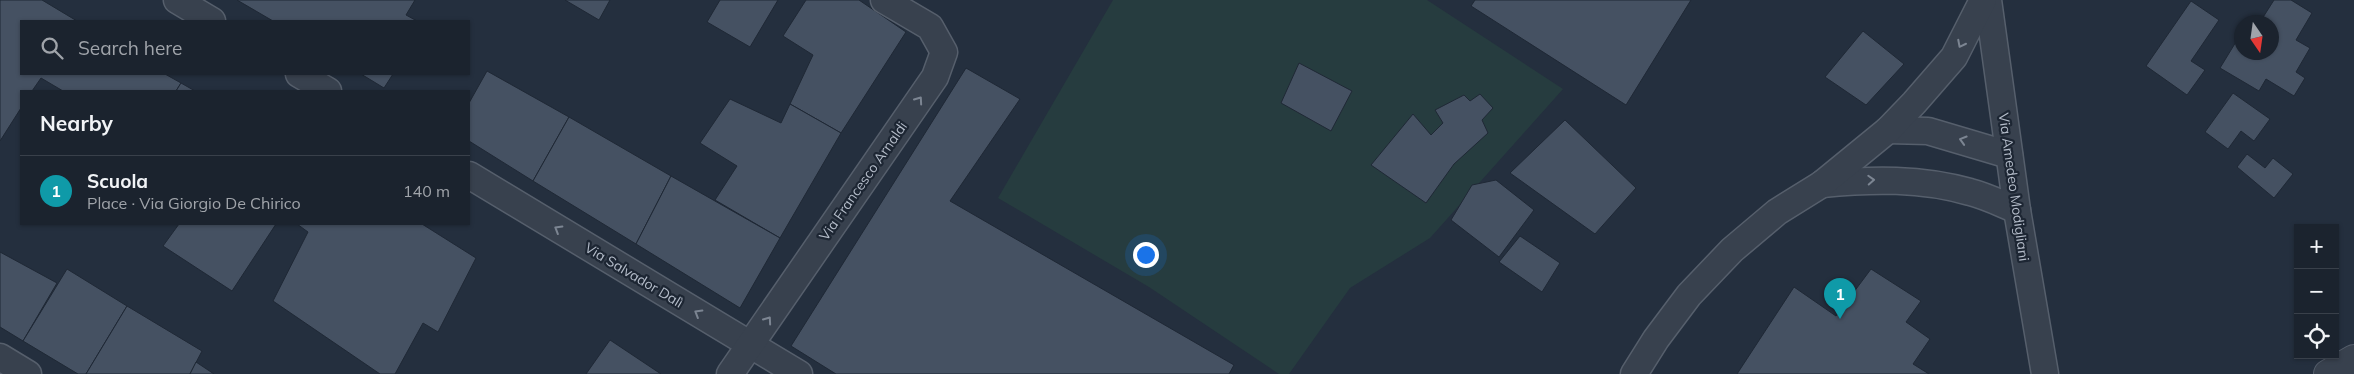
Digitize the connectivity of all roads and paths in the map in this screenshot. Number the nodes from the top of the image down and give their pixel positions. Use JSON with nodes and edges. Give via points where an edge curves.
{"nodes":[{"id":1,"x":176,"y":0,"type":"edge"},
{"id":2,"x":884,"y":0,"type":"edge"},
{"id":3,"x":1983,"y":0,"type":"edge"},
{"id":4,"x":1988,"y":0,"type":"edge"},
{"id":5,"x":210,"y":20,"type":"edge"},
{"id":6,"x":301,"y":75,"type":"edge"},
{"id":7,"x":326,"y":90,"type":"edge"},
{"id":8,"x":1888,"y":130,"type":"junction"},
{"id":9,"x":2009,"y":155,"type":"junction"},
{"id":10,"x":470,"y":177,"type":"edge"},
{"id":11,"x":1822,"y":184,"type":"junction"},
{"id":12,"x":2016,"y":210,"type":"junction"},
{"id":13,"x":750,"y":344,"type":"junction"},
{"id":14,"x":0,"y":357,"type":"edge"},
{"id":15,"x":2354,"y":359,"type":"edge"},
{"id":16,"x":28,"y":374,"type":"edge"},
{"id":17,"x":730,"y":374,"type":"edge"},
{"id":18,"x":800,"y":374,"type":"edge"},
{"id":19,"x":1634,"y":374,"type":"edge"},
{"id":20,"x":2045,"y":374,"type":"edge"},
{"id":21,"x":2328,"y":374,"type":"edge"}],
"edges":[{"from":1,"to":5,"type":"street"},
{"from":13,"to":2,"type":"street","name":"Via Francesco Arnaldi","one_way":true,"via":[[935,77],[944,52],[930,27]]},
{"from":3,"to":8,"type":"street","one_way":true,"via":[[1954,57]]},
{"from":4,"to":9,"type":"street","name":"Via Amedeo Modigliani"},
{"from":6,"to":7,"type":"street"},
{"from":9,"to":8,"type":"street","one_way":true,"via":[[1928,131]]},
{"from":8,"to":11,"type":"street"},
{"from":9,"to":12,"type":"street","name":"Via Amedeo Modigliani"},
{"from":13,"to":10,"type":"street","name":"Via Salvador Dalì","one_way":true},
{"from":11,"to":12,"type":"street","one_way":true,"via":[[1886,179],[1934,184],[1971,192]]},
{"from":11,"to":19,"type":"street","via":[[1777,212],[1732,250],[1689,295],[1656,338]]},
{"from":12,"to":20,"type":"street","name":"Via Amedeo Modigliani"},
{"from":13,"to":17,"type":"street","name":"Via Francesco Arnaldi"},
{"from":13,"to":18,"type":"street","name":"Via Salvador Dalì"},
{"from":14,"to":16,"type":"street"},
{"from":15,"to":21,"type":"street"}]}
